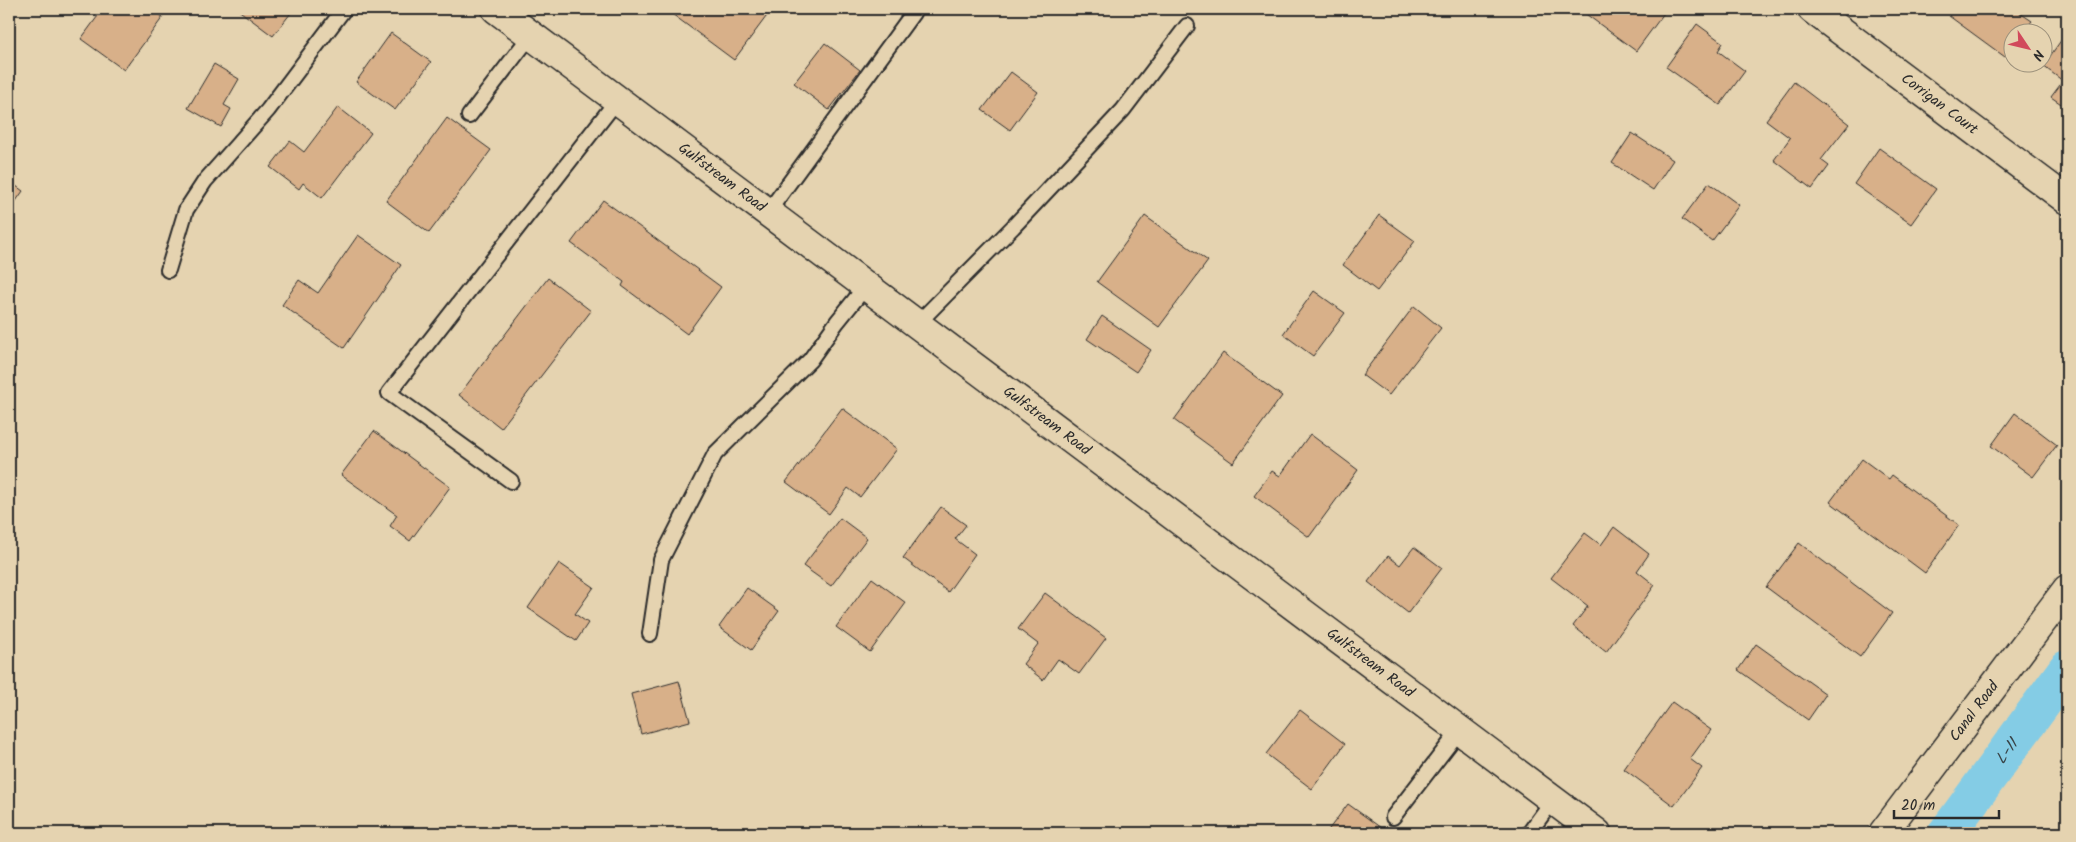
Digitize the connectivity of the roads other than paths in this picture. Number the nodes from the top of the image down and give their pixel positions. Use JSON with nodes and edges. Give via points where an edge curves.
{"nodes":[{"id":1,"x":344,"y":9,"type":"edge"},
{"id":2,"x":496,"y":9,"type":"edge"},
{"id":3,"x":1812,"y":9,"type":"edge"},
{"id":4,"x":913,"y":13,"type":"dead end"},
{"id":5,"x":1187,"y":26,"type":"dead end"},
{"id":6,"x":530,"y":34,"type":"junction"},
{"id":7,"x":618,"y":100,"type":"junction"},
{"id":8,"x":469,"y":116,"type":"dead end"},
{"id":9,"x":2067,"y":200,"type":"edge"},
{"id":10,"x":768,"y":212,"type":"junction"},
{"id":11,"x":168,"y":270,"type":"dead end"},
{"id":12,"x":866,"y":286,"type":"junction"},
{"id":13,"x":917,"y":324,"type":"junction"},
{"id":14,"x":511,"y":481,"type":"dead end"},
{"id":15,"x":2067,"y":589,"type":"edge"},
{"id":16,"x":650,"y":634,"type":"dead end"},
{"id":17,"x":1460,"y":730,"type":"junction"},
{"id":18,"x":1553,"y":800,"type":"junction"},
{"id":19,"x":1393,"y":817,"type":"dead end"},
{"id":20,"x":1529,"y":833,"type":"edge"},
{"id":21,"x":1597,"y":833,"type":"edge"},
{"id":22,"x":1883,"y":833,"type":"edge"}],
"edges":[{"from":1,"to":11,"type":"lane","via":[[268,110],[205,181],[186,210]]},
{"from":2,"to":6,"type":"street","name":"Gulfstream Road"},
{"from":3,"to":9,"type":"street","name":"Corrigan Court"},
{"from":4,"to":10,"type":"lane"},
{"from":5,"to":13,"type":"lane","via":[[1123,110]]},
{"from":6,"to":7,"type":"street","name":"Gulfstream Road"},
{"from":6,"to":8,"type":"lane"},
{"from":7,"to":10,"type":"street","name":"Gulfstream Road"},
{"from":7,"to":14,"type":"lane","via":[[389,393]]},
{"from":10,"to":12,"type":"street","name":"Gulfstream Road"},
{"from":12,"to":13,"type":"street","name":"Gulfstream Road"},
{"from":12,"to":16,"type":"lane","via":[[810,360],[715,454],[661,560]]},
{"from":13,"to":17,"type":"street","name":"Gulfstream Road"},
{"from":15,"to":22,"type":"street","name":"Canal Road"},
{"from":17,"to":18,"type":"street","name":"Gulfstream Road"},
{"from":17,"to":19,"type":"lane"},
{"from":18,"to":20,"type":"lane"},
{"from":18,"to":21,"type":"street","name":"Gulfstream Road"}]}
